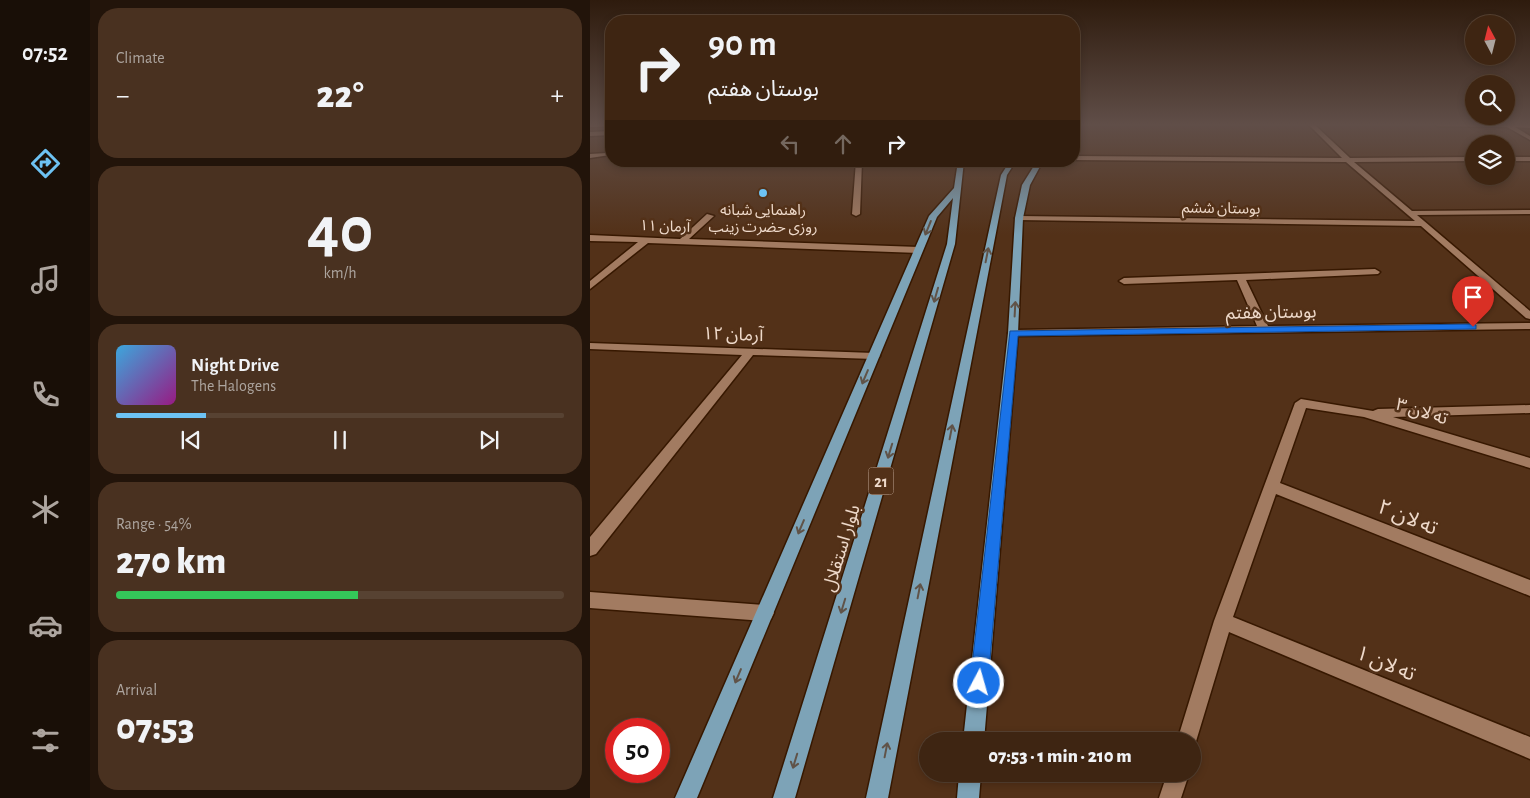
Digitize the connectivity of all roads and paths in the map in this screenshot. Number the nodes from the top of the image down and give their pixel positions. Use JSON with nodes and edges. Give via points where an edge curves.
{"nodes":[{"id":1,"x":1349,"y":161,"type":"edge"},
{"id":2,"x":859,"y":167,"type":"edge"},
{"id":3,"x":960,"y":167,"type":"edge"},
{"id":4,"x":1009,"y":167,"type":"edge"},
{"id":5,"x":1036,"y":167,"type":"edge"},
{"id":6,"x":957,"y":189,"type":"junction"},
{"id":7,"x":1530,"y":212,"type":"edge"},
{"id":8,"x":1408,"y":213,"type":"junction"},
{"id":9,"x":856,"y":214,"type":"dead end"},
{"id":10,"x":710,"y":216,"type":"dead end"},
{"id":11,"x":1019,"y":218,"type":"junction"},
{"id":12,"x":1421,"y":224,"type":"junction"},
{"id":13,"x":590,"y":238,"type":"edge"},
{"id":14,"x":647,"y":238,"type":"junction"},
{"id":15,"x":683,"y":240,"type":"junction"},
{"id":16,"x":918,"y":250,"type":"junction"},
{"id":17,"x":1375,"y":272,"type":"dead end"},
{"id":18,"x":1240,"y":277,"type":"junction"},
{"id":19,"x":1124,"y":281,"type":"dead end"},
{"id":20,"x":590,"y":286,"type":"edge"},
{"id":21,"x":1530,"y":316,"type":"edge"},
{"id":22,"x":1530,"y":326,"type":"edge"},
{"id":23,"x":1264,"y":330,"type":"junction"},
{"id":24,"x":1013,"y":333,"type":"junction"},
{"id":25,"x":590,"y":346,"type":"edge"},
{"id":26,"x":749,"y":353,"type":"junction"},
{"id":27,"x":874,"y":356,"type":"junction"},
{"id":28,"x":1530,"y":409,"type":"edge"},
{"id":29,"x":1365,"y":413,"type":"junction"},
{"id":30,"x":1530,"y":463,"type":"edge"},
{"id":31,"x":1271,"y":486,"type":"junction"},
{"id":32,"x":590,"y":549,"type":"edge"},
{"id":33,"x":1530,"y":588,"type":"edge"},
{"id":34,"x":590,"y":600,"type":"edge"},
{"id":35,"x":764,"y":613,"type":"junction"},
{"id":36,"x":1223,"y":621,"type":"junction"},
{"id":37,"x":975,"y":732,"type":"edge"},
{"id":38,"x":1190,"y":732,"type":"edge"},
{"id":39,"x":1530,"y":748,"type":"edge"},
{"id":40,"x":969,"y":782,"type":"edge"},
{"id":41,"x":1175,"y":782,"type":"edge"},
{"id":42,"x":686,"y":798,"type":"edge"},
{"id":43,"x":784,"y":798,"type":"edge"},
{"id":44,"x":877,"y":798,"type":"edge"},
{"id":45,"x":968,"y":798,"type":"edge"},
{"id":46,"x":1170,"y":798,"type":"edge"}],
"edges":[{"from":1,"to":8,"type":"street"},
{"from":2,"to":9,"type":"street"},
{"from":3,"to":6,"type":"main road","name":"بلوار استقلال","number":"21"},
{"from":44,"to":4,"type":"main road","one_way":true,"via":[[1002,183]]},
{"from":5,"to":11,"type":"main road","via":[[1026,185]]},
{"from":6,"to":16,"type":"main road","one_way":true,"via":[[933,216]]},
{"from":6,"to":43,"type":"main road","name":"بلوار استقلال","number":"21","one_way":true,"via":[[951,244]]},
{"from":7,"to":8,"type":"street"},
{"from":8,"to":12,"type":"street"},
{"from":10,"to":15,"type":"street"},
{"from":11,"to":12,"type":"street","name":"بوستان ششم"},
{"from":24,"to":11,"type":"main road","one_way":true},
{"from":12,"to":21,"type":"street"},
{"from":13,"to":14,"type":"street","name":"آرمان ۱۱"},
{"from":14,"to":15,"type":"street","name":"آرمان ۱۱"},
{"from":14,"to":20,"type":"street"},
{"from":15,"to":16,"type":"street","name":"آرمان ۱۱"},
{"from":16,"to":27,"type":"main road"},
{"from":17,"to":18,"type":"street"},
{"from":18,"to":19,"type":"street"},
{"from":18,"to":23,"type":"street"},
{"from":22,"to":23,"type":"street","name":"بوستان هفتم"},
{"from":23,"to":24,"type":"street","name":"بوستان هفتم"},
{"from":24,"to":37,"type":"main road"},
{"from":25,"to":26,"type":"street","name":"آرمان ۱۲"},
{"from":26,"to":27,"type":"street","name":"آرمان ۱۲"},
{"from":26,"to":32,"type":"street"},
{"from":27,"to":35,"type":"main road","one_way":true},
{"from":28,"to":29,"type":"street"},
{"from":29,"to":30,"type":"street","name":"ته لان ۳"},
{"from":29,"to":31,"type":"street","name":"ته لان ۳","via":[[1301,403]]},
{"from":31,"to":33,"type":"street","name":"ته لان ۲"},
{"from":31,"to":36,"type":"street"},
{"from":34,"to":35,"type":"street"},
{"from":35,"to":42,"type":"main road","one_way":true},
{"from":36,"to":38,"type":"street"},
{"from":36,"to":39,"type":"street","name":"ته لان ۱"},
{"from":40,"to":45,"type":"main road"},
{"from":41,"to":46,"type":"street"}]}
